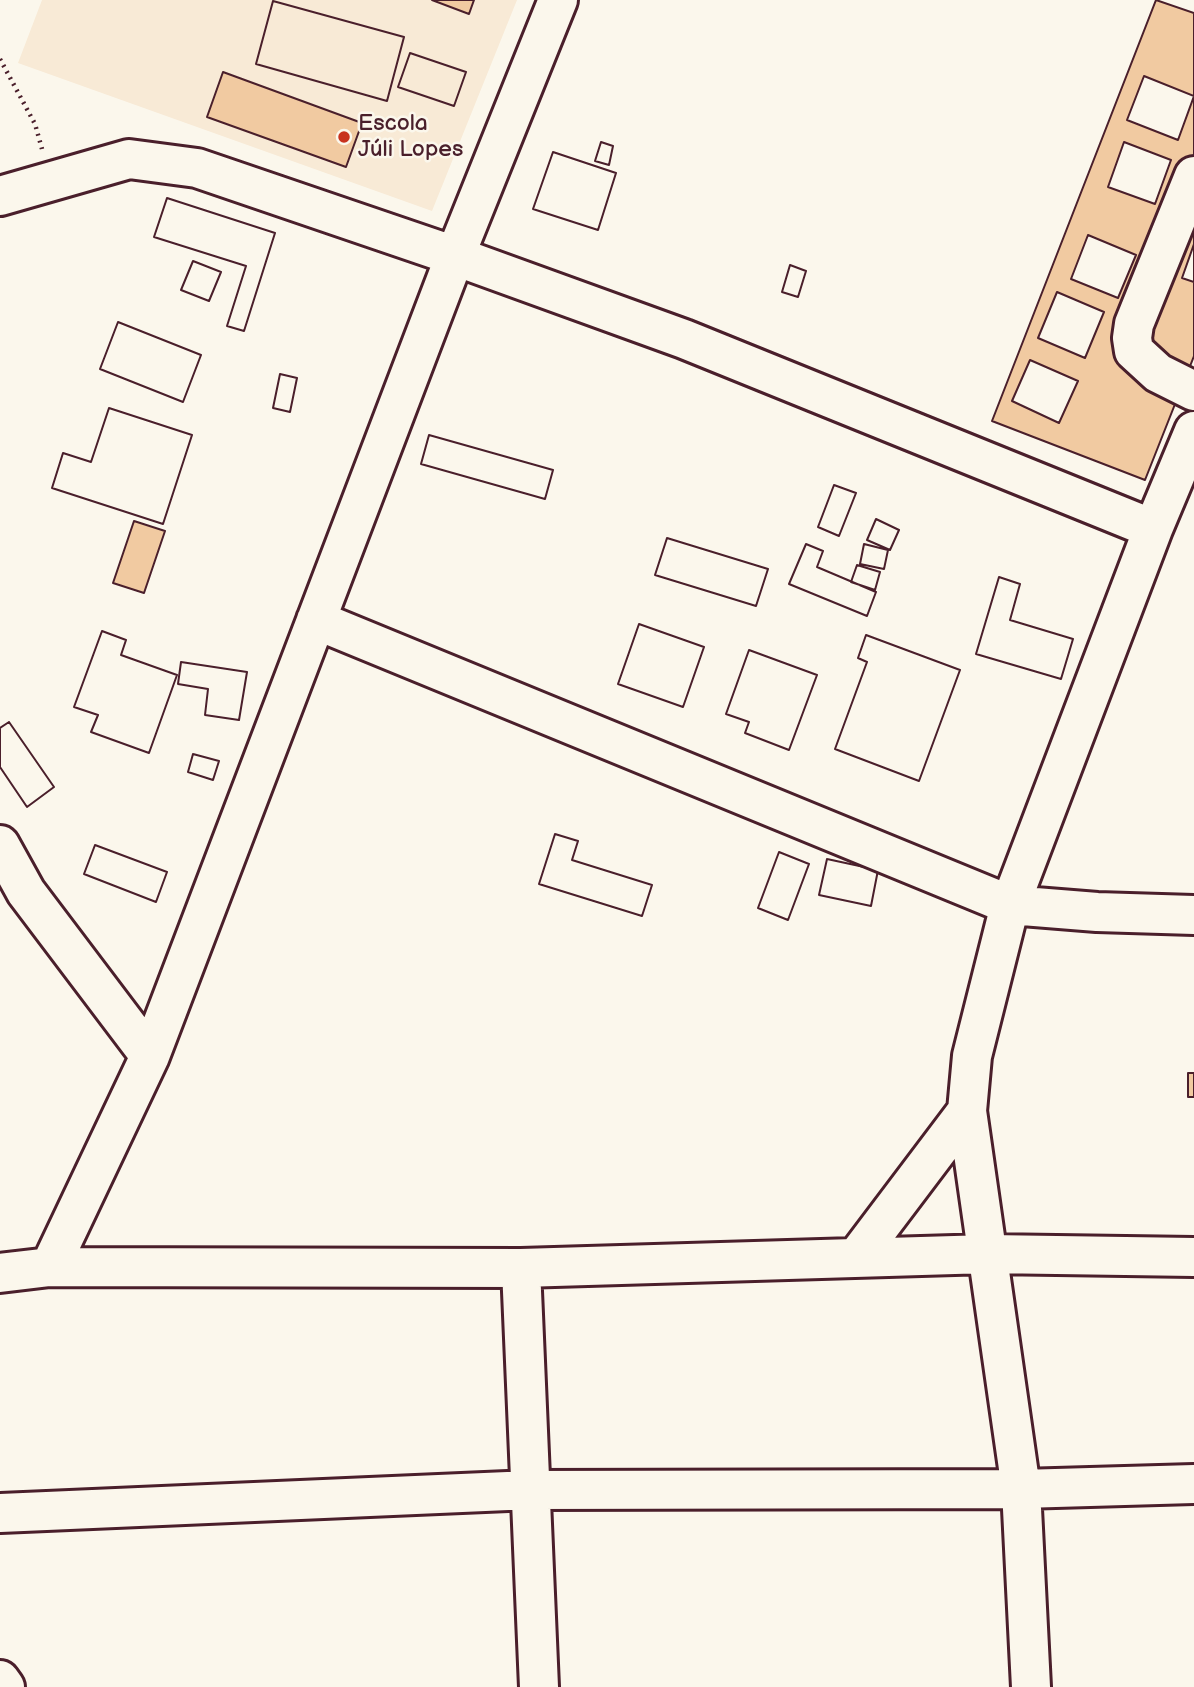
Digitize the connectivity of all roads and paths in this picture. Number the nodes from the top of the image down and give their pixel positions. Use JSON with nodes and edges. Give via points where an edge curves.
{"nodes":[{"id":1,"x":558,"y":0,"type":"edge"},
{"id":2,"x":0,"y":59,"type":"edge"},
{"id":3,"x":1194,"y":176,"type":"edge"},
{"id":4,"x":51,"y":181,"type":"junction"},
{"id":5,"x":0,"y":196,"type":"edge"},
{"id":6,"x":455,"y":256,"type":"junction"},
{"id":7,"x":1194,"y":391,"type":"edge"},
{"id":8,"x":1194,"y":431,"type":"edge"},
{"id":9,"x":1153,"y":529,"type":"junction"},
{"id":10,"x":316,"y":620,"type":"junction"},
{"id":11,"x":0,"y":845,"type":"edge"},
{"id":12,"x":1010,"y":905,"type":"junction"},
{"id":13,"x":1194,"y":915,"type":"edge"},
{"id":14,"x":150,"y":1056,"type":"junction"},
{"id":15,"x":967,"y":1111,"type":"junction"},
{"id":16,"x":988,"y":1254,"type":"junction"},
{"id":17,"x":1194,"y":1257,"type":"edge"},
{"id":18,"x":856,"y":1258,"type":"junction"},
{"id":19,"x":50,"y":1267,"type":"junction"},
{"id":20,"x":521,"y":1268,"type":"junction"},
{"id":21,"x":0,"y":1273,"type":"edge"},
{"id":22,"x":1194,"y":1484,"type":"edge"},
{"id":23,"x":1021,"y":1489,"type":"junction"},
{"id":24,"x":531,"y":1490,"type":"junction"},
{"id":25,"x":0,"y":1513,"type":"edge"},
{"id":26,"x":0,"y":1681,"type":"edge"},
{"id":27,"x":5,"y":1687,"type":"edge"},
{"id":28,"x":539,"y":1687,"type":"edge"},
{"id":29,"x":1031,"y":1687,"type":"edge"}],
"edges":[{"from":1,"to":6,"type":"street"},
{"from":2,"to":4,"type":"path","via":[[35,124]]},
{"from":3,"to":7,"type":"street","via":[[1132,338],[1134,351],[1158,373]]},
{"from":4,"to":5,"type":"street"},
{"from":4,"to":6,"type":"street","via":[[129,159],[197,168]]},
{"from":6,"to":9,"type":"street","via":[[684,339]]},
{"from":6,"to":10,"type":"street"},
{"from":8,"to":9,"type":"street"},
{"from":9,"to":12,"type":"street"},
{"from":10,"to":12,"type":"street"},
{"from":10,"to":14,"type":"street"},
{"from":11,"to":14,"type":"street","via":[[26,892]]},
{"from":12,"to":13,"type":"street"},
{"from":12,"to":15,"type":"street","via":[[972,1056]]},
{"from":14,"to":19,"type":"street"},
{"from":15,"to":16,"type":"street"},
{"from":15,"to":18,"type":"street"},
{"from":16,"to":17,"type":"street"},
{"from":16,"to":18,"type":"street"},
{"from":16,"to":23,"type":"street"},
{"from":18,"to":20,"type":"street"},
{"from":19,"to":20,"type":"street"},
{"from":19,"to":21,"type":"street"},
{"from":20,"to":24,"type":"street"},
{"from":22,"to":23,"type":"street"},
{"from":23,"to":24,"type":"street"},
{"from":23,"to":29,"type":"street"},
{"from":24,"to":25,"type":"street"},
{"from":24,"to":28,"type":"street"},
{"from":26,"to":27,"type":"street"}]}
